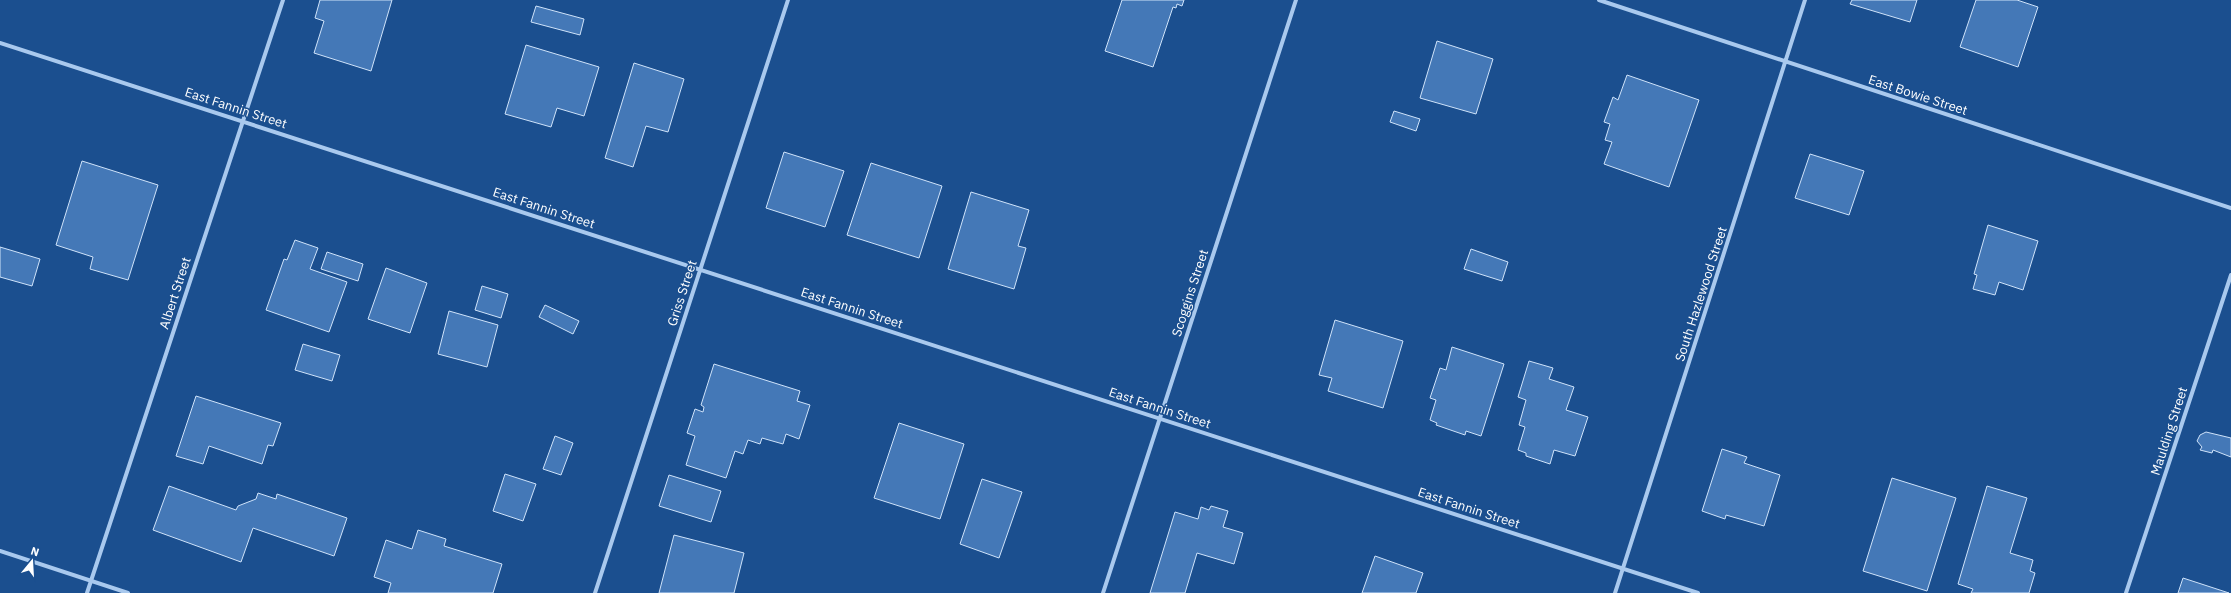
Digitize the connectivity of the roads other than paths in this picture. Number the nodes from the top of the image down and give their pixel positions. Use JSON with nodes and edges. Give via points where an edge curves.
{"nodes":[{"id":1,"x":283,"y":0,"type":"edge"},
{"id":2,"x":788,"y":0,"type":"edge"},
{"id":3,"x":1296,"y":0,"type":"edge"},
{"id":4,"x":1599,"y":0,"type":"edge"},
{"id":5,"x":1805,"y":0,"type":"edge"},
{"id":6,"x":0,"y":43,"type":"edge"},
{"id":7,"x":1786,"y":63,"type":"junction"},
{"id":8,"x":243,"y":121,"type":"junction"},
{"id":9,"x":2231,"y":208,"type":"edge"},
{"id":10,"x":700,"y":269,"type":"junction"},
{"id":11,"x":2231,"y":275,"type":"edge"},
{"id":12,"x":1160,"y":418,"type":"junction"},
{"id":13,"x":0,"y":551,"type":"edge"},
{"id":14,"x":1623,"y":569,"type":"junction"},
{"id":15,"x":91,"y":581,"type":"junction"},
{"id":16,"x":87,"y":593,"type":"edge"},
{"id":17,"x":128,"y":593,"type":"edge"},
{"id":18,"x":595,"y":593,"type":"edge"},
{"id":19,"x":1103,"y":593,"type":"edge"},
{"id":20,"x":1615,"y":593,"type":"edge"},
{"id":21,"x":1698,"y":593,"type":"edge"},
{"id":22,"x":2126,"y":593,"type":"edge"}],
"edges":[{"from":1,"to":8,"type":"street","name":"Albert Street"},
{"from":2,"to":10,"type":"street","name":"Griss Street"},
{"from":3,"to":12,"type":"street","name":"Scoggins Street"},
{"from":4,"to":7,"type":"street","name":"East Bowie Street"},
{"from":5,"to":7,"type":"street","name":"South Hazlewood Street"},
{"from":6,"to":8,"type":"street","name":"East Fannin Street"},
{"from":7,"to":9,"type":"street","name":"East Bowie Street"},
{"from":7,"to":14,"type":"street","name":"South Hazlewood Street"},
{"from":8,"to":10,"type":"street","name":"East Fannin Street"},
{"from":8,"to":15,"type":"street","name":"Albert Street"},
{"from":10,"to":12,"type":"street","name":"East Fannin Street"},
{"from":10,"to":18,"type":"street","name":"Griss Street"},
{"from":11,"to":22,"type":"street","name":"Maulding Street"},
{"from":12,"to":14,"type":"street","name":"East Fannin Street"},
{"from":12,"to":19,"type":"street","name":"Scoggins Street"},
{"from":13,"to":15,"type":"street"},
{"from":14,"to":20,"type":"street","name":"South Hazlewood Street"},
{"from":14,"to":21,"type":"street","name":"East Fannin Street"},
{"from":15,"to":16,"type":"street","name":"Albert Street"},
{"from":15,"to":17,"type":"street"}]}
